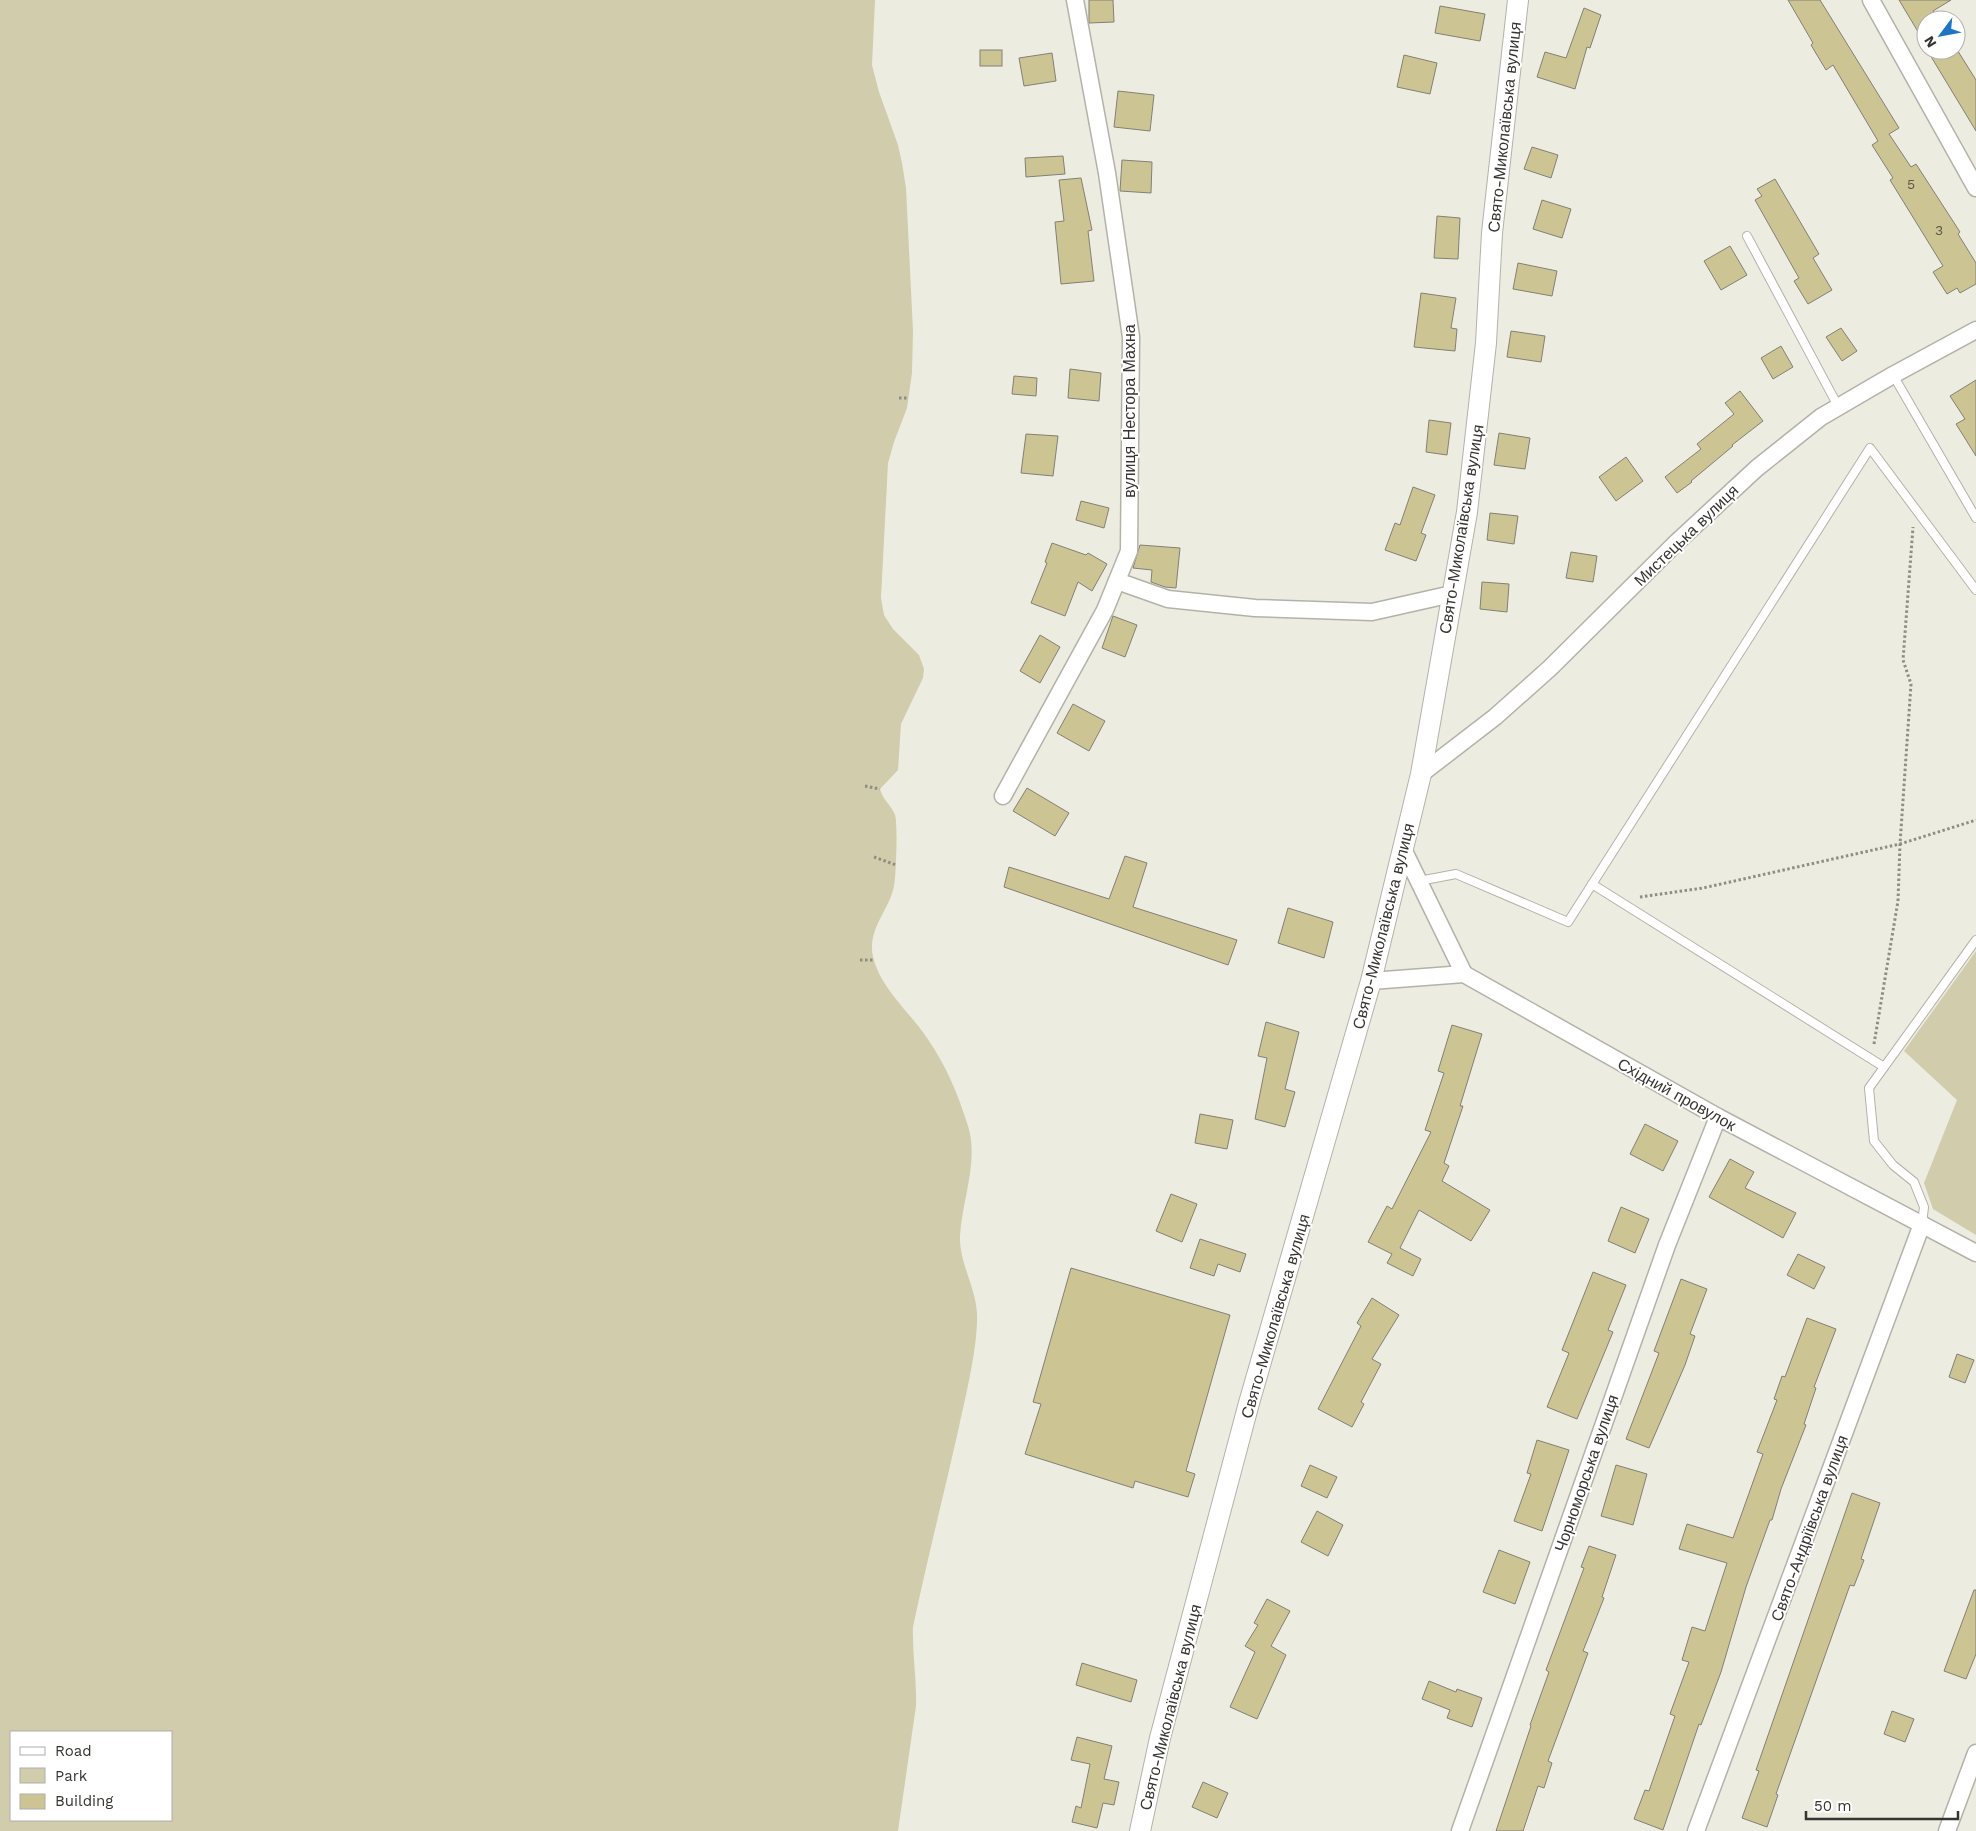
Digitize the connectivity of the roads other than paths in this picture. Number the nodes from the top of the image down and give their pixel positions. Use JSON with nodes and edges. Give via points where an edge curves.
{"nodes":[{"id":1,"x":1075,"y":0,"type":"edge"},
{"id":2,"x":1518,"y":0,"type":"edge"},
{"id":3,"x":1871,"y":0,"type":"edge"},
{"id":4,"x":1976,"y":188,"type":"edge"},
{"id":5,"x":1747,"y":236,"type":"dead end"},
{"id":6,"x":1976,"y":330,"type":"edge"},
{"id":7,"x":1893,"y":375,"type":"junction"},
{"id":8,"x":1838,"y":408,"type":"junction"},
{"id":9,"x":1976,"y":518,"type":"edge"},
{"id":10,"x":1117,"y":581,"type":"junction"},
{"id":11,"x":1976,"y":590,"type":"edge"},
{"id":12,"x":1452,"y":594,"type":"junction"},
{"id":13,"x":1421,"y":774,"type":"junction"},
{"id":14,"x":1002,"y":796,"type":"dead end"},
{"id":15,"x":1403,"y":849,"type":"junction"},
{"id":16,"x":1419,"y":881,"type":"junction"},
{"id":17,"x":1592,"y":884,"type":"junction"},
{"id":18,"x":1976,"y":940,"type":"edge"},
{"id":19,"x":1464,"y":974,"type":"junction"},
{"id":20,"x":1370,"y":981,"type":"junction"},
{"id":21,"x":1884,"y":1067,"type":"junction"},
{"id":22,"x":1718,"y":1117,"type":"junction"},
{"id":23,"x":1922,"y":1224,"type":"junction"},
{"id":24,"x":1976,"y":1252,"type":"edge"},
{"id":25,"x":1976,"y":1753,"type":"edge"},
{"id":26,"x":1140,"y":1831,"type":"edge"},
{"id":27,"x":1460,"y":1831,"type":"edge"},
{"id":28,"x":1696,"y":1831,"type":"edge"},
{"id":29,"x":1947,"y":1831,"type":"edge"}],
"edges":[{"from":1,"to":10,"type":"street","name":"вулиця Нестора Махна","via":[[1107,173],[1131,337],[1129,552]]},
{"from":2,"to":12,"type":"street","name":"Свято-Миколаївська вулиця","via":[[1492,233],[1486,343],[1467,512]]},
{"from":3,"to":4,"type":"street"},
{"from":5,"to":8,"type":"lane"},
{"from":6,"to":7,"type":"street","name":"Мистецька вулиця"},
{"from":7,"to":8,"type":"street","name":"Мистецька вулиця"},
{"from":7,"to":9,"type":"lane"},
{"from":8,"to":13,"type":"street","name":"Мистецька вулиця","via":[[1821,417],[1757,468],[1550,668],[1495,717]]},
{"from":10,"to":12,"type":"street","via":[[1168,599],[1255,608],[1372,612]]},
{"from":10,"to":14,"type":"street","name":"вулиця Нестора Махна","via":[[1106,610]]},
{"from":11,"to":17,"type":"lane","via":[[1870,448]]},
{"from":12,"to":13,"type":"street","name":"Свято-Миколаївська вулиця"},
{"from":13,"to":15,"type":"street","name":"Свято-Миколаївська вулиця"},
{"from":15,"to":16,"type":"street"},
{"from":15,"to":20,"type":"street","name":"Свято-Миколаївська вулиця"},
{"from":16,"to":17,"type":"lane","via":[[1456,874],[1568,922]]},
{"from":16,"to":19,"type":"street"},
{"from":17,"to":21,"type":"lane"},
{"from":18,"to":21,"type":"lane"},
{"from":19,"to":20,"type":"street"},
{"from":19,"to":22,"type":"street","name":"Східний провулок"},
{"from":20,"to":26,"type":"street","name":"Свято-Миколаївська вулиця","via":[[1249,1404],[1160,1738]]},
{"from":21,"to":23,"type":"lane","via":[[1869,1088],[1874,1141],[1893,1165],[1914,1182],[1924,1207]]},
{"from":22,"to":23,"type":"street","name":"Східний провулок"},
{"from":22,"to":27,"type":"street","name":"Чорноморська вулиця","via":[[1666,1245]]},
{"from":23,"to":24,"type":"street","name":"Східний провулок"},
{"from":23,"to":28,"type":"street","name":"Свято-Андріївська вулиця"},
{"from":25,"to":29,"type":"street"}]}
